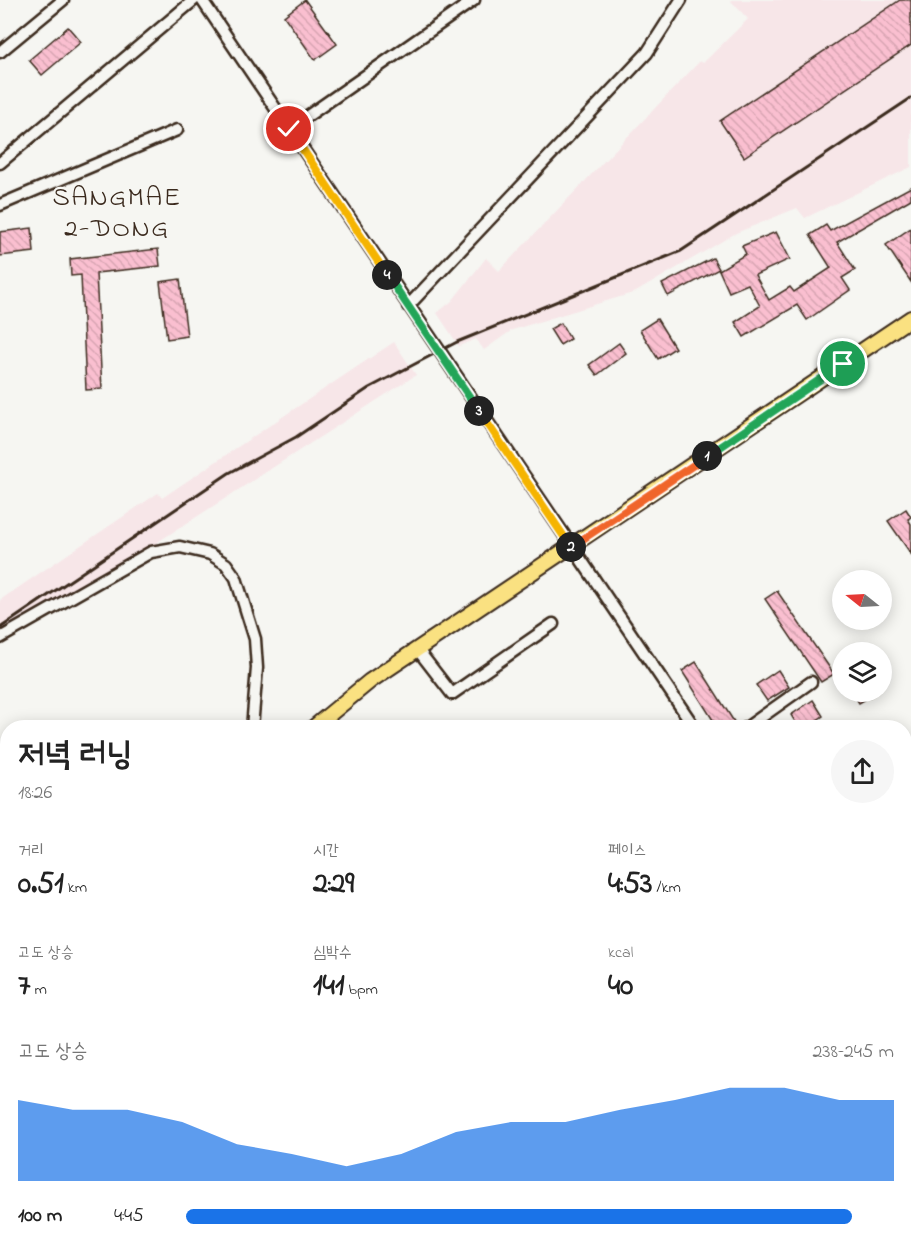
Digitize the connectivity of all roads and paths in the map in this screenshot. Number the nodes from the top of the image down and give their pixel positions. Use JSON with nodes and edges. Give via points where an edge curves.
{"nodes":[{"id":1,"x":63,"y":0,"type":"edge"},
{"id":2,"x":194,"y":0,"type":"edge"},
{"id":3,"x":201,"y":0,"type":"edge"},
{"id":4,"x":474,"y":0,"type":"edge"},
{"id":5,"x":681,"y":0,"type":"edge"},
{"id":6,"x":0,"y":52,"type":"edge"},
{"id":7,"x":289,"y":129,"type":"junction"},
{"id":8,"x":177,"y":130,"type":"dead end"},
{"id":9,"x":0,"y":163,"type":"edge"},
{"id":10,"x":0,"y":204,"type":"edge"},
{"id":11,"x":408,"y":306,"type":"junction"},
{"id":12,"x":911,"y":318,"type":"edge"},
{"id":13,"x":571,"y":548,"type":"junction"},
{"id":14,"x":553,"y":624,"type":"dead end"},
{"id":15,"x":0,"y":638,"type":"edge"},
{"id":16,"x":418,"y":650,"type":"junction"},
{"id":17,"x":810,"y":682,"type":"dead end"},
{"id":18,"x":253,"y":720,"type":"edge"},
{"id":19,"x":323,"y":720,"type":"edge"},
{"id":20,"x":689,"y":720,"type":"edge"},
{"id":21,"x":757,"y":720,"type":"edge"}],
"edges":[{"from":1,"to":6,"type":"street"},
{"from":2,"to":9,"type":"street"},
{"from":3,"to":7,"type":"street"},
{"from":4,"to":7,"type":"street"},
{"from":5,"to":11,"type":"street","via":[[647,53]]},
{"from":7,"to":11,"type":"street"},
{"from":8,"to":10,"type":"street"},
{"from":11,"to":13,"type":"street"},
{"from":12,"to":13,"type":"main road"},
{"from":13,"to":16,"type":"main road"},
{"from":13,"to":20,"type":"street"},
{"from":14,"to":16,"type":"street","via":[[452,694]]},
{"from":15,"to":18,"type":"street","via":[[151,552],[180,547],[210,554],[226,564],[236,578],[255,639]]},
{"from":16,"to":19,"type":"main road","via":[[370,681]]},
{"from":17,"to":21,"type":"street"}]}
